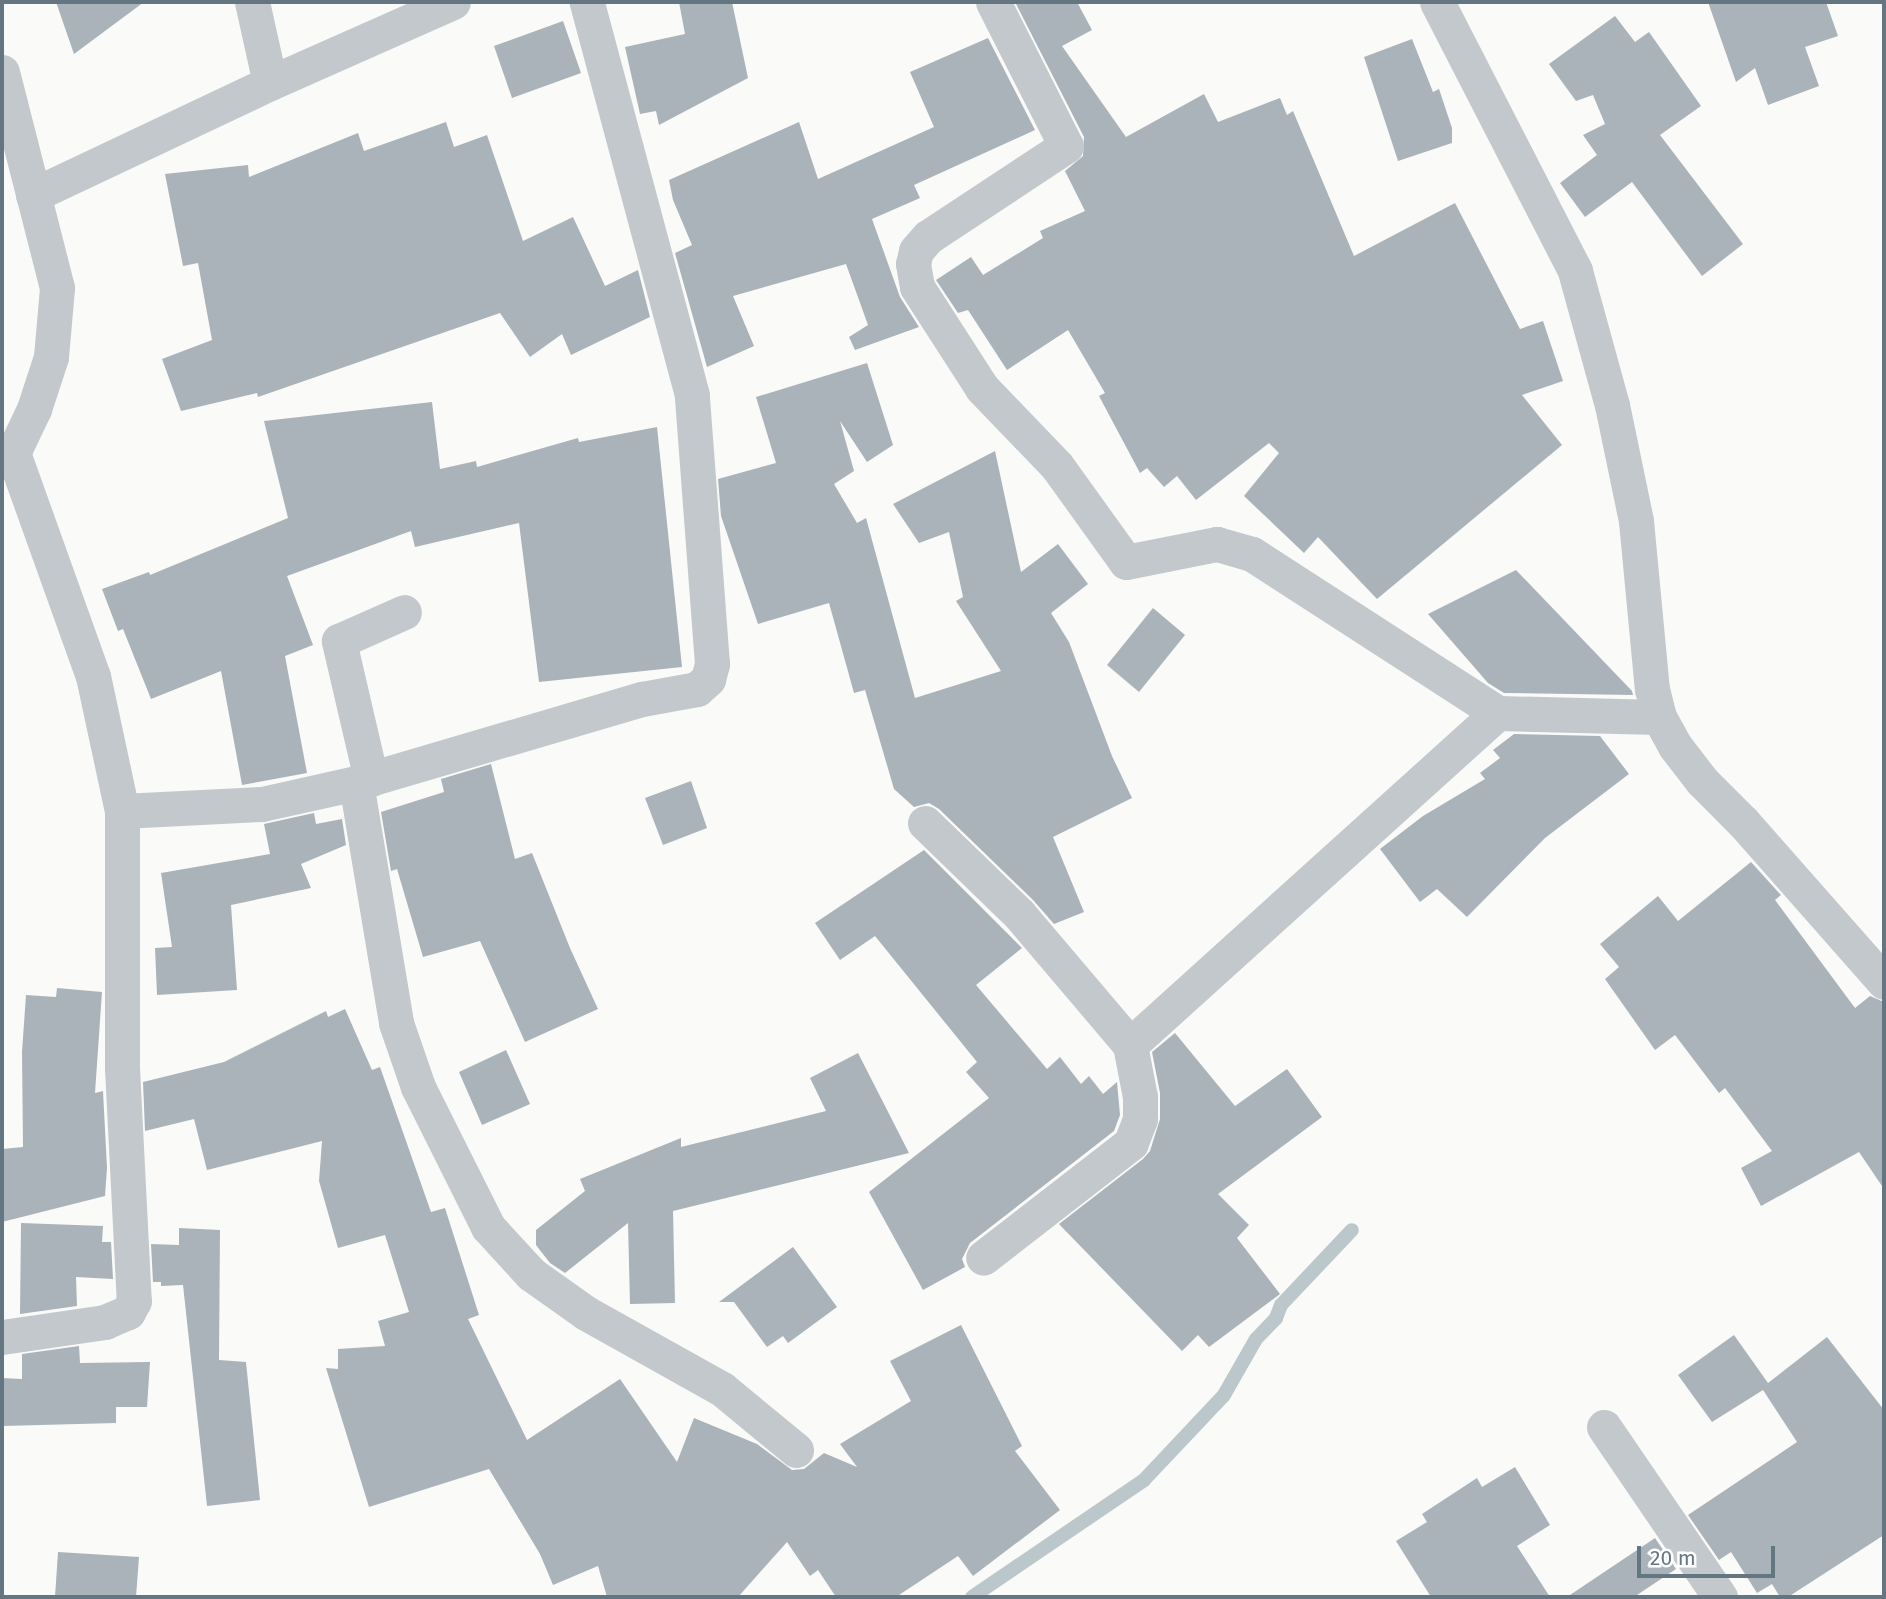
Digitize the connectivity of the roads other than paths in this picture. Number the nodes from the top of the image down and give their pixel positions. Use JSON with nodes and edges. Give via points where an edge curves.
{"nodes":[{"id":1,"x":252,"y":2,"type":"edge"},
{"id":2,"x":453,"y":2,"type":"edge"},
{"id":3,"x":587,"y":2,"type":"edge"},
{"id":4,"x":993,"y":2,"type":"edge"},
{"id":5,"x":1437,"y":2,"type":"edge"},
{"id":6,"x":2,"y":72,"type":"edge"},
{"id":7,"x":270,"y":83,"type":"junction"},
{"id":8,"x":33,"y":195,"type":"junction"},
{"id":9,"x":8,"y":455,"type":"edge"},
{"id":10,"x":404,"y":612,"type":"dead end"},
{"id":11,"x":1498,"y":713,"type":"junction"},
{"id":12,"x":1659,"y":718,"type":"junction"},
{"id":13,"x":363,"y":781,"type":"junction"},
{"id":14,"x":122,"y":811,"type":"junction"},
{"id":15,"x":925,"y":823,"type":"dead end"},
{"id":16,"x":1884,"y":982,"type":"edge"},
{"id":17,"x":1129,"y":1045,"type":"junction"},
{"id":18,"x":983,"y":1258,"type":"dead end"},
{"id":19,"x":2,"y":1337,"type":"edge"},
{"id":20,"x":1604,"y":1427,"type":"dead end"},
{"id":21,"x":796,"y":1450,"type":"dead end"},
{"id":22,"x":1720,"y":1597,"type":"edge"}],
"edges":[{"from":1,"to":7,"type":"street"},
{"from":2,"to":7,"type":"street"},
{"from":3,"to":13,"type":"street","via":[[692,395],[708,679],[697,689],[642,699]]},
{"from":4,"to":11,"type":"street","via":[[1066,146],[928,237],[916,251],[917,287],[982,388],[1057,466],[1126,562],[1217,544],[1252,554]]},
{"from":5,"to":12,"type":"street","via":[[1575,271],[1612,405],[1636,521],[1652,689]]},
{"from":6,"to":8,"type":"street"},
{"from":7,"to":8,"type":"street"},
{"from":8,"to":9,"type":"street","via":[[57,288],[51,357],[34,409]]},
{"from":9,"to":14,"type":"street","via":[[93,676]]},
{"from":10,"to":13,"type":"street","via":[[339,641]]},
{"from":11,"to":12,"type":"street"},
{"from":11,"to":17,"type":"street"},
{"from":12,"to":16,"type":"street","via":[[1702,780]]},
{"from":13,"to":14,"type":"street","via":[[262,804]]},
{"from":13,"to":21,"type":"street","via":[[396,1023],[418,1087],[488,1227],[531,1275],[586,1313],[722,1389]]},
{"from":14,"to":19,"type":"street","via":[[122,1068],[133,1306],[105,1322]]},
{"from":15,"to":17,"type":"street","via":[[1019,914]]},
{"from":17,"to":18,"type":"street","via":[[1140,1097],[1140,1119],[1131,1143]]},
{"from":20,"to":22,"type":"street"}]}
